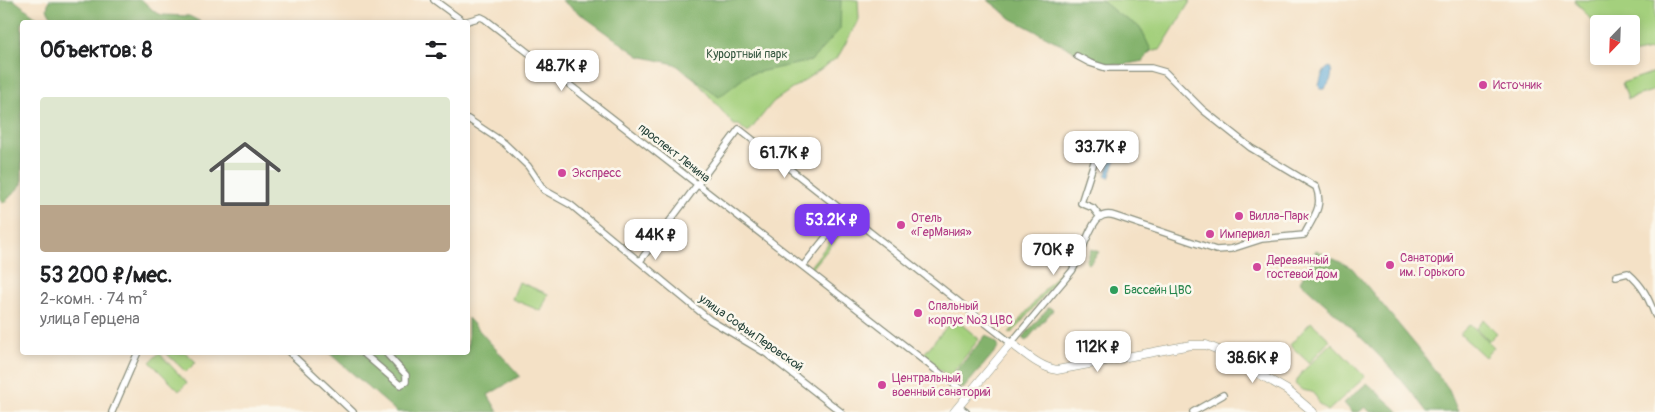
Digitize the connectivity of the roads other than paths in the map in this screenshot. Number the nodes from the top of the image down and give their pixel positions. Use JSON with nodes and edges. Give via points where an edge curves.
{"nodes":[{"id":1,"x":434,"y":0,"type":"edge"},
{"id":2,"x":461,"y":20,"type":"edge"},
{"id":3,"x":470,"y":20,"type":"edge"},
{"id":4,"x":1077,"y":56,"type":"dead end"},
{"id":5,"x":470,"y":120,"type":"edge"},
{"id":6,"x":1102,"y":137,"type":"dead end"},
{"id":7,"x":698,"y":184,"type":"junction"},
{"id":8,"x":844,"y":213,"type":"junction"},
{"id":9,"x":1100,"y":217,"type":"junction"},
{"id":10,"x":640,"y":261,"type":"junction"},
{"id":11,"x":802,"y":266,"type":"junction"},
{"id":12,"x":1616,"y":276,"type":"dead end"},
{"id":13,"x":1655,"y":316,"type":"edge"},
{"id":14,"x":1011,"y":343,"type":"junction"},
{"id":15,"x":137,"y":355,"type":"edge"},
{"id":16,"x":292,"y":355,"type":"edge"},
{"id":17,"x":365,"y":355,"type":"edge"},
{"id":18,"x":388,"y":355,"type":"edge"},
{"id":19,"x":968,"y":395,"type":"junction"},
{"id":20,"x":1223,"y":396,"type":"dead end"},
{"id":21,"x":956,"y":409,"type":"edge"},
{"id":22,"x":112,"y":412,"type":"edge"},
{"id":23,"x":353,"y":412,"type":"edge"},
{"id":24,"x":841,"y":412,"type":"edge"},
{"id":25,"x":966,"y":412,"type":"edge"},
{"id":26,"x":1193,"y":412,"type":"edge"},
{"id":27,"x":1313,"y":412,"type":"edge"}],
"edges":[{"from":1,"to":2,"type":"street","name":"проспект Ленина"},
{"from":3,"to":7,"type":"street","name":"проспект Ленина","via":[[485,19]]},
{"from":4,"to":9,"type":"street","via":[[1106,68],[1151,68],[1165,72],[1203,110],[1251,148],[1316,187],[1320,196],[1318,209],[1304,235],[1262,239],[1224,250],[1115,216],[1107,214]]},
{"from":5,"to":10,"type":"street","name":"улица Софьи Перовской","via":[[504,143],[528,166],[544,190],[571,205]]},
{"from":6,"to":9,"type":"street","via":[[1081,203],[1093,208]]},
{"from":7,"to":8,"type":"street","via":[[739,129]]},
{"from":7,"to":10,"type":"street"},
{"from":7,"to":11,"type":"street","name":"проспект Ленина"},
{"from":8,"to":11,"type":"street"},
{"from":8,"to":14,"type":"street"},
{"from":9,"to":14,"type":"street","via":[[1091,228],[1072,271]]},
{"from":10,"to":24,"type":"street","name":"улица Софьи Перовской","via":[[710,320],[767,354]]},
{"from":11,"to":19,"type":"street","name":"проспект Ленина"},
{"from":12,"to":13,"type":"street","via":[[1628,273],[1647,292]]},
{"from":14,"to":19,"type":"main road"},
{"from":14,"to":27,"type":"main road","via":[[1039,364],[1057,370],[1206,345],[1286,390]]},
{"from":15,"to":22,"type":"street"},
{"from":16,"to":23,"type":"street"},
{"from":17,"to":18,"type":"street","via":[[400,385],[406,382],[406,375]]},
{"from":19,"to":21,"type":"main road"},
{"from":20,"to":26,"type":"street"},
{"from":21,"to":25,"type":"street"}]}
